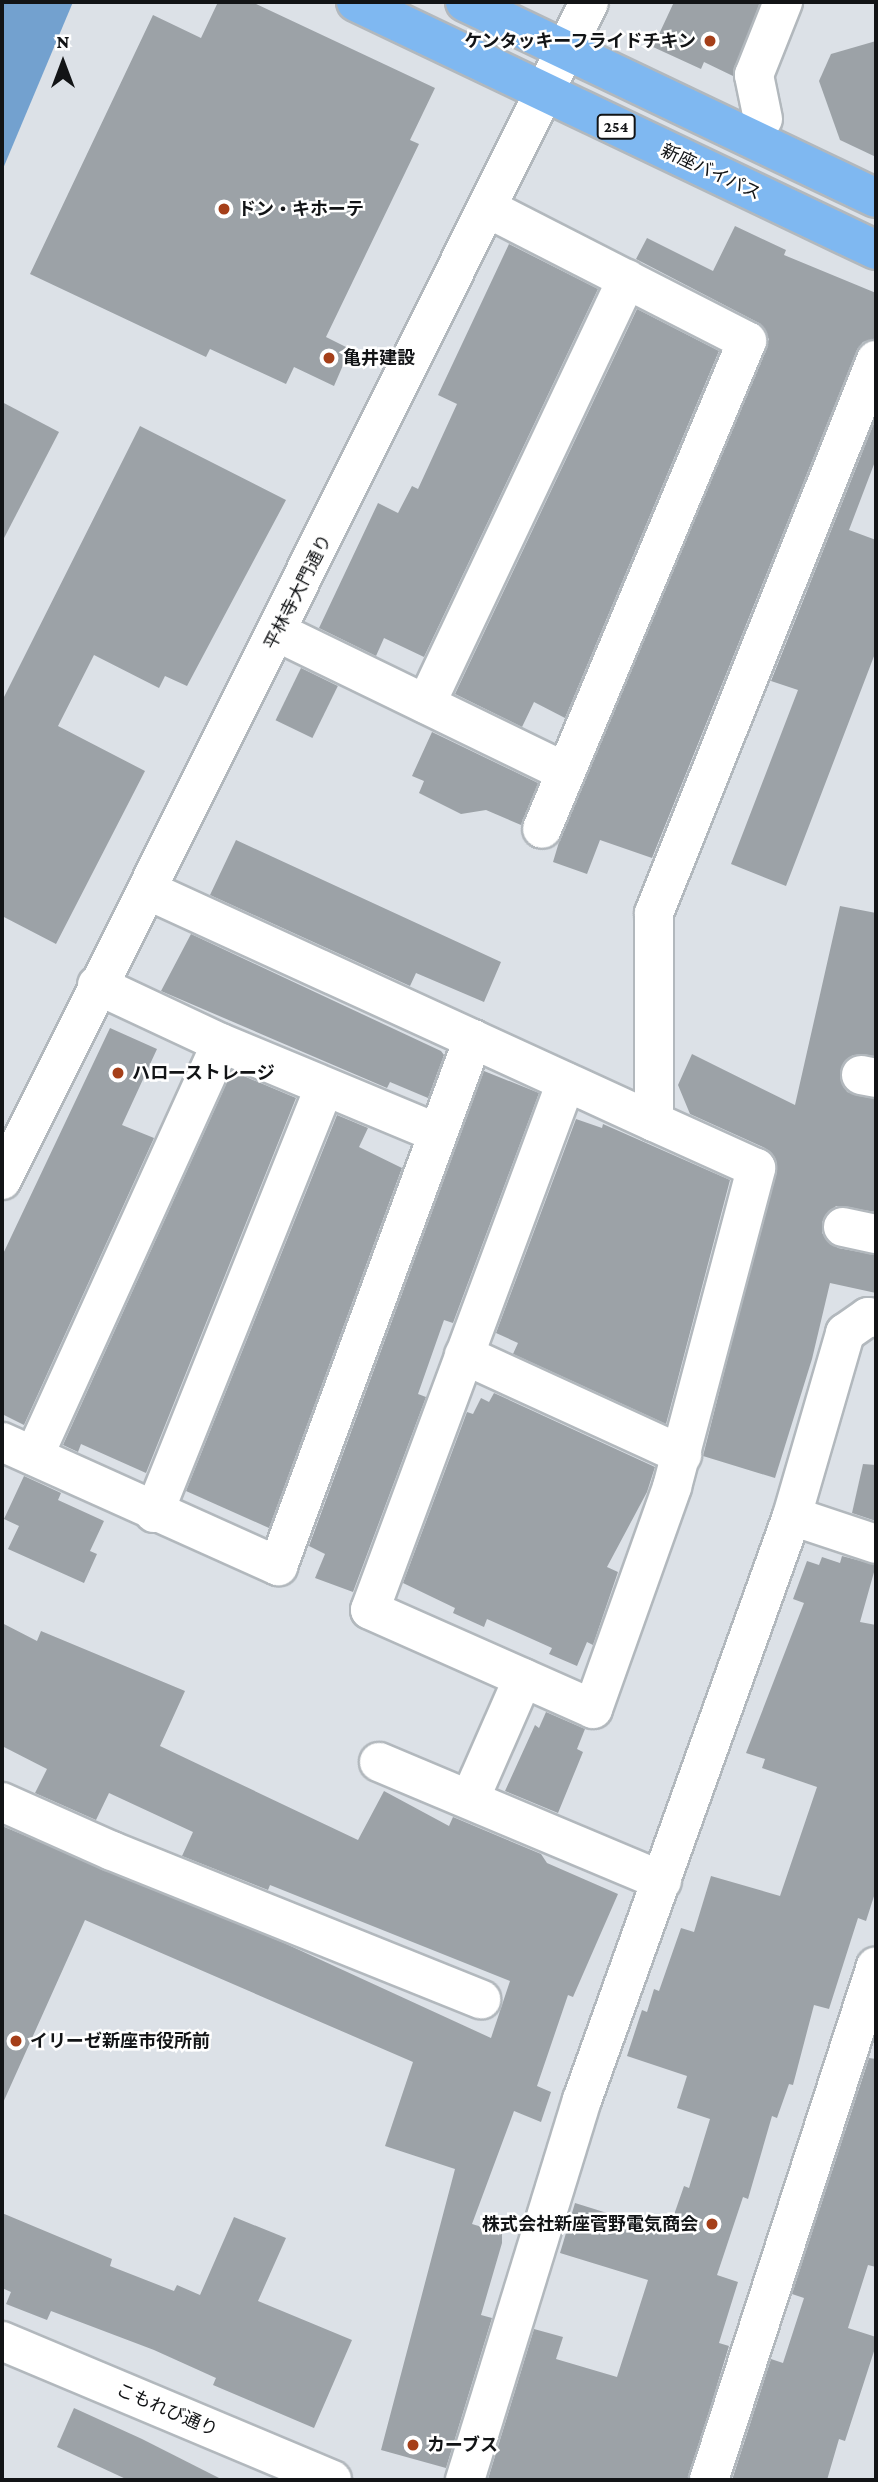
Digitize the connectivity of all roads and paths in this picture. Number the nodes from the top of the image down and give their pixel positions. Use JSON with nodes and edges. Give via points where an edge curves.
{"nodes":[{"id":1,"x":356,"y":2,"type":"edge"},
{"id":2,"x":465,"y":2,"type":"edge"},
{"id":3,"x":589,"y":2,"type":"edge"},
{"id":4,"x":783,"y":2,"type":"edge"},
{"id":5,"x":566,"y":49,"type":"junction"},
{"id":6,"x":544,"y":93,"type":"junction"},
{"id":7,"x":763,"y":120,"type":"dead end"},
{"id":8,"x":876,"y":198,"type":"edge"},
{"id":9,"x":487,"y":208,"type":"junction"},
{"id":10,"x":876,"y":250,"type":"edge"},
{"id":11,"x":627,"y":279,"type":"junction"},
{"id":12,"x":876,"y":360,"type":"edge"},
{"id":13,"x":277,"y":632,"type":"junction"},
{"id":14,"x":426,"y":704,"type":"junction"},
{"id":15,"x":564,"y":771,"type":"junction"},
{"id":16,"x":542,"y":830,"type":"dead end"},
{"id":17,"x":147,"y":890,"type":"junction"},
{"id":18,"x":97,"y":985,"type":"junction"},
{"id":19,"x":473,"y":1039,"type":"junction"},
{"id":20,"x":221,"y":1043,"type":"junction"},
{"id":21,"x":566,"y":1082,"type":"junction"},
{"id":22,"x":324,"y":1087,"type":"junction"},
{"id":23,"x":654,"y":1122,"type":"junction"},
{"id":24,"x":436,"y":1133,"type":"junction"},
{"id":25,"x":2,"y":1180,"type":"edge"},
{"id":26,"x":876,"y":1318,"type":"edge"},
{"id":27,"x":464,"y":1355,"type":"junction"},
{"id":28,"x":18,"y":1449,"type":"edge"},
{"id":29,"x":682,"y":1455,"type":"junction"},
{"id":30,"x":154,"y":1513,"type":"junction"},
{"id":31,"x":792,"y":1516,"type":"junction"},
{"id":32,"x":876,"y":1544,"type":"edge"},
{"id":33,"x":523,"y":1678,"type":"junction"},
{"id":34,"x":379,"y":1762,"type":"dead end"},
{"id":35,"x":470,"y":1799,"type":"junction"},
{"id":36,"x":2,"y":1802,"type":"edge"},
{"id":37,"x":662,"y":1881,"type":"junction"},
{"id":38,"x":876,"y":1966,"type":"edge"},
{"id":39,"x":481,"y":1999,"type":"dead end"},
{"id":40,"x":2,"y":2341,"type":"edge"},
{"id":41,"x":332,"y":2480,"type":"edge"},
{"id":42,"x":465,"y":2480,"type":"edge"},
{"id":43,"x":709,"y":2480,"type":"edge"}],
"edges":[{"from":1,"to":6,"type":"highway","name":"新座バイパス","number":"254"},
{"from":2,"to":5,"type":"highway"},
{"from":3,"to":5,"type":"street","name":"平林寺大門通り"},
{"from":4,"to":7,"type":"street","via":[[754,75]]},
{"from":5,"to":6,"type":"street","name":"平林寺大門通り"},
{"from":5,"to":8,"type":"highway"},
{"from":6,"to":9,"type":"street","name":"平林寺大門通り"},
{"from":6,"to":10,"type":"highway","name":"新座バイパス","number":"254"},
{"from":9,"to":11,"type":"street"},
{"from":9,"to":13,"type":"street","name":"平林寺大門通り"},
{"from":11,"to":14,"type":"street"},
{"from":11,"to":15,"type":"street","via":[[747,341]]},
{"from":12,"to":23,"type":"street","via":[[654,913]]},
{"from":13,"to":14,"type":"street"},
{"from":13,"to":17,"type":"street","name":"平林寺大門通り"},
{"from":14,"to":15,"type":"street"},
{"from":15,"to":16,"type":"street"},
{"from":17,"to":18,"type":"street","name":"平林寺大門通り"},
{"from":17,"to":19,"type":"street"},
{"from":18,"to":20,"type":"street"},
{"from":18,"to":25,"type":"street","name":"平林寺大門通り"},
{"from":19,"to":21,"type":"street"},
{"from":19,"to":24,"type":"street"},
{"from":20,"to":22,"type":"street"},
{"from":20,"to":28,"type":"street"},
{"from":21,"to":23,"type":"street"},
{"from":21,"to":27,"type":"street"},
{"from":22,"to":24,"type":"street"},
{"from":22,"to":30,"type":"street"},
{"from":23,"to":29,"type":"street","via":[[756,1168]]},
{"from":24,"to":30,"type":"street","via":[[278,1566]]},
{"from":26,"to":31,"type":"street","via":[[869,1317],[845,1333]]},
{"from":27,"to":29,"type":"street"},
{"from":27,"to":33,"type":"street","via":[[370,1610]]},
{"from":28,"to":30,"type":"street"},
{"from":29,"to":33,"type":"street","via":[[593,1709]]},
{"from":31,"to":32,"type":"street"},
{"from":31,"to":37,"type":"street"},
{"from":33,"to":35,"type":"street"},
{"from":34,"to":35,"type":"street"},
{"from":35,"to":37,"type":"street"},
{"from":36,"to":39,"type":"street"},
{"from":37,"to":42,"type":"street","via":[[582,2100]]},
{"from":38,"to":43,"type":"street"},
{"from":40,"to":41,"type":"street","name":"こもれび通り"}]}
